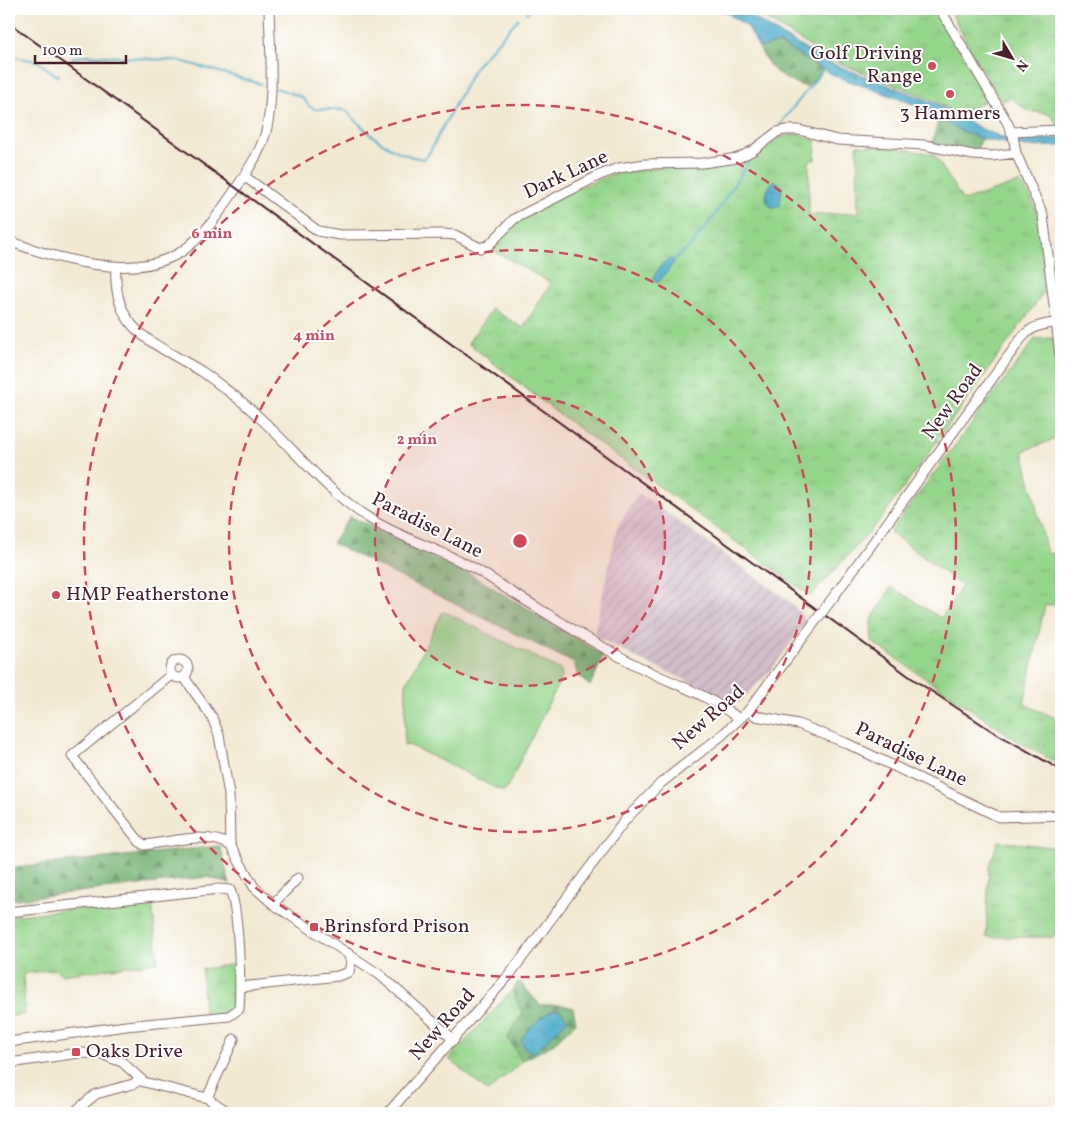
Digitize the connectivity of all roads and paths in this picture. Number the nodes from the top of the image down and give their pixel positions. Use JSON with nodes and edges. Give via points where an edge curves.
{"nodes":[{"id":1,"x":270,"y":9,"type":"edge"},
{"id":2,"x":940,"y":9,"type":"edge"},
{"id":3,"x":1061,"y":130,"type":"edge"},
{"id":4,"x":1012,"y":133,"type":"junction"},
{"id":5,"x":1015,"y":151,"type":"junction"},
{"id":6,"x":244,"y":176,"type":"junction"},
{"id":7,"x":9,"y":241,"type":"edge"},
{"id":8,"x":116,"y":266,"type":"junction"},
{"id":9,"x":1057,"y":322,"type":"junction"},
{"id":10,"x":1061,"y":362,"type":"edge"},
{"id":11,"x":171,"y":675,"type":"junction"},
{"id":12,"x":184,"y":677,"type":"junction"},
{"id":13,"x":748,"y":711,"type":"junction"},
{"id":14,"x":739,"y":719,"type":"junction"},
{"id":15,"x":1061,"y":815,"type":"edge"},
{"id":16,"x":228,"y":817,"type":"junction"},
{"id":17,"x":212,"y":838,"type":"junction"},
{"id":18,"x":230,"y":845,"type":"junction"},
{"id":19,"x":298,"y":878,"type":"dead end"},
{"id":20,"x":273,"y":904,"type":"junction"},
{"id":21,"x":9,"y":912,"type":"edge"},
{"id":22,"x":348,"y":953,"type":"junction"},
{"id":23,"x":241,"y":987,"type":"junction"},
{"id":24,"x":234,"y":1040,"type":"dead end"},
{"id":25,"x":454,"y":1040,"type":"junction"},
{"id":26,"x":9,"y":1042,"type":"edge"},
{"id":27,"x":9,"y":1063,"type":"edge"},
{"id":28,"x":140,"y":1080,"type":"junction"},
{"id":29,"x":207,"y":1098,"type":"junction"},
{"id":30,"x":73,"y":1113,"type":"edge"},
{"id":31,"x":230,"y":1113,"type":"edge"},
{"id":32,"x":388,"y":1113,"type":"edge"}],
"edges":[{"from":1,"to":6,"type":"street","via":[[268,123],[256,156]]},
{"from":2,"to":4,"type":"street"},
{"from":3,"to":4,"type":"street"},
{"from":4,"to":5,"type":"street"},
{"from":5,"to":6,"type":"street","name":"Dark Lane","via":[[992,156],[973,155],[925,145],[838,140],[799,130],[785,130],[738,158],[702,163],[645,164],[600,174],[514,220],[489,245],[480,248],[455,235],[318,231]]},
{"from":5,"to":9,"type":"street","via":[[1043,215]]},
{"from":6,"to":8,"type":"street","via":[[211,224],[179,253],[146,265]]},
{"from":7,"to":8,"type":"street","via":[[53,256]]},
{"from":8,"to":14,"type":"street","name":"Paradise Lane","via":[[115,287],[119,305],[139,334],[203,372],[239,400],[275,431],[327,486],[363,514],[400,535],[466,564],[614,654],[715,702]]},
{"from":9,"to":10,"type":"street"},
{"from":9,"to":13,"type":"street","name":"New Road","bridge":true,"via":[[1036,326],[1021,338]]},
{"from":11,"to":12,"type":"street"},
{"from":11,"to":12,"type":"street","via":[[171,665],[181,660],[188,667]]},
{"from":11,"to":17,"type":"street","via":[[72,756],[144,845]]},
{"from":12,"to":16,"type":"street","via":[[212,717],[219,735],[229,795]]},
{"from":13,"to":14,"type":"street","name":"New Road"},
{"from":13,"to":15,"type":"street","name":"Paradise Lane","via":[[756,716],[798,724],[846,743],[999,817]]},
{"from":14,"to":25,"type":"street","name":"New Road","via":[[661,783],[626,819],[510,974]]},
{"from":16,"to":17,"type":"street","via":[[221,831]]},
{"from":16,"to":18,"type":"street"},
{"from":17,"to":18,"type":"street"},
{"from":18,"to":20,"type":"street","via":[[254,887]]},
{"from":19,"to":20,"type":"street"},
{"from":20,"to":22,"type":"street"},
{"from":21,"to":23,"type":"street","via":[[230,890]]},
{"from":22,"to":23,"type":"street","via":[[351,962],[349,972],[338,976]]},
{"from":22,"to":25,"type":"street","via":[[380,975]]},
{"from":23,"to":26,"type":"street","via":[[239,1009],[229,1016]]},
{"from":24,"to":29,"type":"street"},
{"from":25,"to":32,"type":"street","name":"New Road"},
{"from":27,"to":28,"type":"street","via":[[79,1053],[101,1054],[122,1062]]},
{"from":28,"to":29,"type":"street"},
{"from":28,"to":30,"type":"street","via":[[96,1094]]},
{"from":29,"to":31,"type":"street"}]}
